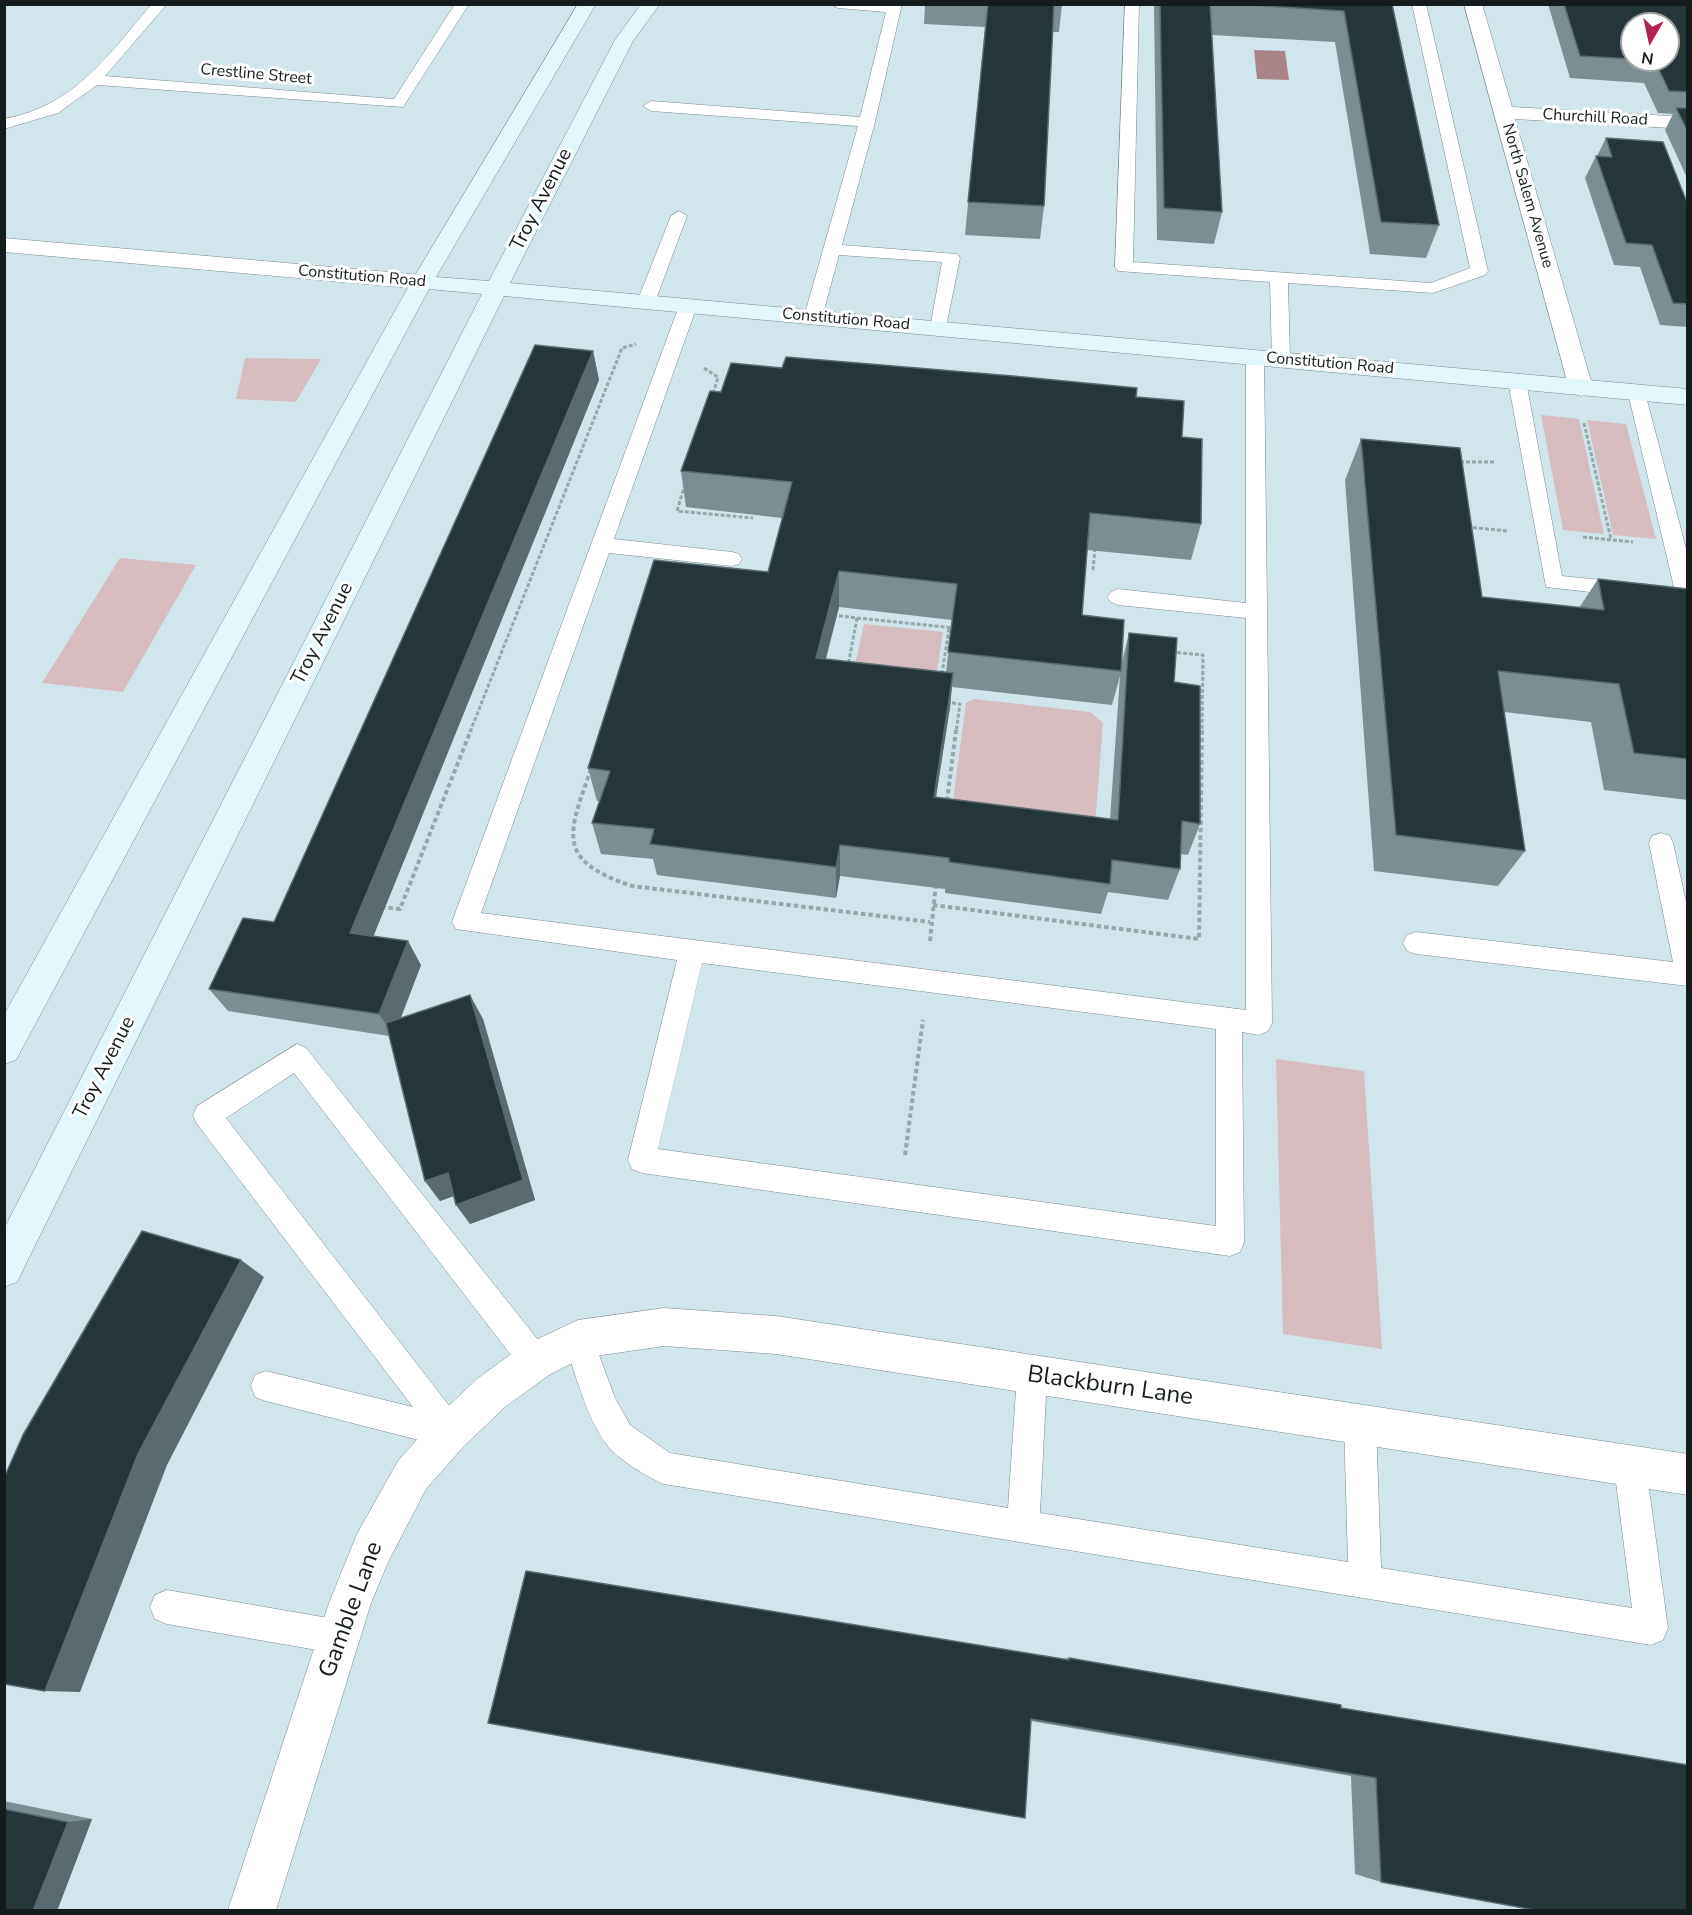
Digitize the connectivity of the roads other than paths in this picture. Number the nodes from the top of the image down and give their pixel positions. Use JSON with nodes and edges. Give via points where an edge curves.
{"nodes":[{"id":1,"x":160,"y":4,"type":"edge"},
{"id":2,"x":462,"y":4,"type":"edge"},
{"id":3,"x":587,"y":4,"type":"edge"},
{"id":4,"x":651,"y":4,"type":"edge"},
{"id":5,"x":838,"y":4,"type":"edge"},
{"id":6,"x":1132,"y":4,"type":"edge"},
{"id":7,"x":1419,"y":4,"type":"edge"},
{"id":8,"x":1473,"y":4,"type":"edge"},
{"id":9,"x":894,"y":6,"type":"edge"},
{"id":10,"x":94,"y":80,"type":"junction"},
{"id":11,"x":651,"y":106,"type":"dead end"},
{"id":12,"x":1503,"y":112,"type":"junction"},
{"id":13,"x":867,"y":122,"type":"junction"},
{"id":14,"x":1688,"y":123,"type":"edge"},
{"id":15,"x":4,"y":124,"type":"edge"},
{"id":16,"x":680,"y":216,"type":"dead end"},
{"id":17,"x":4,"y":245,"type":"edge"},
{"id":18,"x":832,"y":249,"type":"junction"},
{"id":19,"x":1279,"y":278,"type":"junction"},
{"id":20,"x":422,"y":282,"type":"junction"},
{"id":21,"x":496,"y":289,"type":"junction"},
{"id":22,"x":646,"y":302,"type":"junction"},
{"id":23,"x":688,"y":306,"type":"junction"},
{"id":24,"x":813,"y":317,"type":"junction"},
{"id":25,"x":939,"y":328,"type":"junction"},
{"id":26,"x":1255,"y":357,"type":"junction"},
{"id":27,"x":1281,"y":360,"type":"junction"},
{"id":28,"x":1516,"y":381,"type":"junction"},
{"id":29,"x":1581,"y":388,"type":"junction"},
{"id":30,"x":1637,"y":393,"type":"junction"},
{"id":31,"x":1688,"y":397,"type":"edge"},
{"id":32,"x":601,"y":545,"type":"junction"},
{"id":33,"x":732,"y":559,"type":"dead end"},
{"id":34,"x":1118,"y":597,"type":"dead end"},
{"id":35,"x":1257,"y":612,"type":"junction"},
{"id":36,"x":1661,"y":843,"type":"dead end"},
{"id":37,"x":1416,"y":943,"type":"dead end"},
{"id":38,"x":692,"y":951,"type":"junction"},
{"id":39,"x":1688,"y":974,"type":"edge"},
{"id":40,"x":1230,"y":1019,"type":"junction"},
{"id":41,"x":4,"y":1049,"type":"edge"},
{"id":42,"x":4,"y":1269,"type":"edge"},
{"id":43,"x":578,"y":1339,"type":"junction"},
{"id":44,"x":535,"y":1361,"type":"junction"},
{"id":45,"x":1032,"y":1376,"type":"junction"},
{"id":46,"x":266,"y":1386,"type":"dead end"},
{"id":47,"x":1360,"y":1423,"type":"junction"},
{"id":48,"x":450,"y":1432,"type":"junction"},
{"id":49,"x":1630,"y":1467,"type":"junction"},
{"id":50,"x":1688,"y":1475,"type":"edge"},
{"id":51,"x":1023,"y":1526,"type":"junction"},
{"id":52,"x":1365,"y":1583,"type":"junction"},
{"id":53,"x":167,"y":1606,"type":"dead end"},
{"id":54,"x":340,"y":1637,"type":"junction"},
{"id":55,"x":252,"y":1911,"type":"edge"}],
"edges":[{"from":1,"to":10,"type":"lane"},
{"from":2,"to":10,"type":"lane","name":"Crestline Street","via":[[398,104]]},
{"from":3,"to":20,"type":"main road"},
{"from":4,"to":21,"type":"main road","name":"Troy Avenue","via":[[624,40]]},
{"from":5,"to":9,"type":"lane"},
{"from":6,"to":19,"type":"lane","via":[[1124,267]]},
{"from":7,"to":19,"type":"lane","via":[[1479,271],[1433,288]]},
{"from":8,"to":12,"type":"street","name":"North Salem Avenue"},
{"from":9,"to":13,"type":"lane"},
{"from":10,"to":15,"type":"lane","via":[[57,110]]},
{"from":11,"to":13,"type":"lane"},
{"from":12,"to":14,"type":"street","name":"Churchill Road"},
{"from":12,"to":29,"type":"street","name":"North Salem Avenue"},
{"from":13,"to":18,"type":"lane"},
{"from":16,"to":22,"type":"lane"},
{"from":17,"to":20,"type":"street","name":"Constitution Road"},
{"from":18,"to":24,"type":"lane"},
{"from":18,"to":25,"type":"lane","via":[[951,258]]},
{"from":19,"to":27,"type":"lane"},
{"from":20,"to":21,"type":"main road","name":"Constitution Road"},
{"from":20,"to":41,"type":"main road"},
{"from":21,"to":22,"type":"main road","name":"Constitution Road"},
{"from":21,"to":42,"type":"main road","name":"Troy Avenue"},
{"from":22,"to":23,"type":"main road","name":"Constitution Road"},
{"from":23,"to":24,"type":"main road","name":"Constitution Road"},
{"from":23,"to":32,"type":"lane"},
{"from":24,"to":25,"type":"main road","name":"Constitution Road"},
{"from":25,"to":26,"type":"main road","name":"Constitution Road"},
{"from":26,"to":27,"type":"main road","name":"Constitution Road"},
{"from":26,"to":35,"type":"lane"},
{"from":27,"to":28,"type":"main road","name":"Constitution Road"},
{"from":28,"to":29,"type":"main road","name":"Constitution Road"},
{"from":28,"to":30,"type":"lane","via":[[1553,582],[1687,596]]},
{"from":29,"to":30,"type":"main road","name":"Constitution Road"},
{"from":30,"to":31,"type":"main road","name":"Constitution Road"},
{"from":32,"to":33,"type":"lane"},
{"from":32,"to":38,"type":"lane","via":[[465,922]]},
{"from":34,"to":35,"type":"lane"},
{"from":35,"to":40,"type":"lane","via":[[1259,1023]]},
{"from":36,"to":39,"type":"lane"},
{"from":37,"to":39,"type":"lane"},
{"from":38,"to":40,"type":"lane"},
{"from":38,"to":40,"type":"lane","via":[[642,1160],[1230,1242]]},
{"from":43,"to":44,"type":"street","name":"Blackburn Lane"},
{"from":43,"to":45,"type":"street","name":"Blackburn Lane","via":[[664,1327],[777,1335]]},
{"from":43,"to":51,"type":"lane","via":[[603,1407],[619,1436],[664,1468]]},
{"from":44,"to":48,"type":"street","name":"Gamble Lane","via":[[491,1393]]},
{"from":44,"to":48,"type":"lane","via":[[297,1056],[207,1115]]},
{"from":45,"to":47,"type":"street","name":"Blackburn Lane"},
{"from":45,"to":51,"type":"lane"},
{"from":46,"to":48,"type":"lane"},
{"from":47,"to":49,"type":"street","name":"Blackburn Lane"},
{"from":47,"to":52,"type":"lane"},
{"from":48,"to":54,"type":"street","name":"Gamble Lane","via":[[412,1475],[372,1549]]},
{"from":49,"to":50,"type":"street","name":"Blackburn Lane"},
{"from":49,"to":52,"type":"lane","via":[[1651,1628]]},
{"from":51,"to":52,"type":"lane"},
{"from":53,"to":54,"type":"lane"},
{"from":54,"to":55,"type":"street","name":"Gamble Lane"}]}
